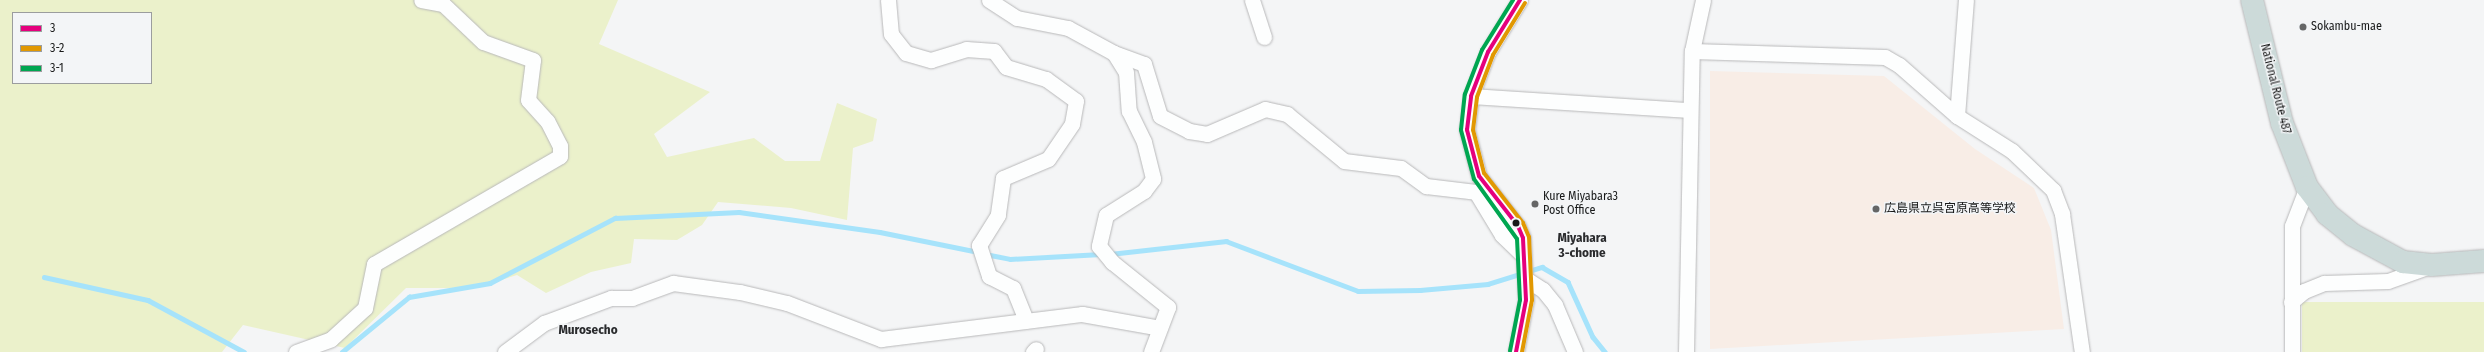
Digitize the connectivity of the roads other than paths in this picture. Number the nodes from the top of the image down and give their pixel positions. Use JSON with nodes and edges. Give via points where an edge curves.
{"nodes":[{"id":1,"x":421,"y":0,"type":"edge"},
{"id":2,"x":888,"y":0,"type":"edge"},
{"id":3,"x":1252,"y":0,"type":"edge"},
{"id":4,"x":1520,"y":0,"type":"edge"},
{"id":5,"x":1703,"y":0,"type":"edge"},
{"id":6,"x":1966,"y":0,"type":"edge"},
{"id":7,"x":2252,"y":0,"type":"edge"},
{"id":8,"x":996,"y":2,"type":"edge"},
{"id":9,"x":1264,"y":37,"type":"dead end"},
{"id":10,"x":1692,"y":51,"type":"junction"},
{"id":11,"x":1114,"y":53,"type":"junction"},
{"id":12,"x":1471,"y":96,"type":"junction"},
{"id":13,"x":1690,"y":110,"type":"junction"},
{"id":14,"x":1957,"y":116,"type":"junction"},
{"id":15,"x":2307,"y":187,"type":"junction"},
{"id":16,"x":1524,"y":256,"type":"junction"},
{"id":17,"x":2484,"y":261,"type":"edge"},
{"id":18,"x":2432,"y":266,"type":"junction"},
{"id":19,"x":1526,"y":279,"type":"junction"},
{"id":20,"x":2291,"y":302,"type":"junction"},
{"id":21,"x":1026,"y":320,"type":"junction"},
{"id":22,"x":1160,"y":328,"type":"junction"},
{"id":23,"x":296,"y":352,"type":"edge"},
{"id":24,"x":505,"y":352,"type":"edge"},
{"id":25,"x":1151,"y":352,"type":"edge"},
{"id":26,"x":1516,"y":352,"type":"edge"},
{"id":27,"x":1575,"y":352,"type":"edge"},
{"id":28,"x":1686,"y":352,"type":"edge"},
{"id":29,"x":2082,"y":352,"type":"edge"},
{"id":30,"x":2292,"y":352,"type":"edge"}],
"edges":[{"from":1,"to":23,"type":"street","via":[[443,4],[483,42],[533,60],[528,100],[547,121],[560,146],[560,156],[374,264],[365,308],[331,339]]},
{"from":2,"to":21,"type":"street","via":[[891,34],[906,54],[931,60],[966,48],[994,51],[1006,68],[1046,78],[1076,101],[1072,124],[1048,159],[1003,178],[998,215],[978,245],[989,276],[1013,288]]},
{"from":3,"to":9,"type":"street"},
{"from":4,"to":12,"type":"street","via":[[1488,52]]},
{"from":5,"to":10,"type":"street"},
{"from":6,"to":14,"type":"street"},
{"from":7,"to":15,"type":"highway","name":"National Route 487","via":[[2282,123]]},
{"from":8,"to":11,"type":"street","via":[[1017,18],[1068,28]]},
{"from":10,"to":13,"type":"street"},
{"from":10,"to":14,"type":"street","via":[[1885,57],[1899,65]]},
{"from":11,"to":16,"type":"street","via":[[1144,64],[1160,116],[1189,132],[1208,134],[1265,109],[1287,114],[1344,161],[1401,168],[1426,186],[1476,192],[1502,236]]},
{"from":11,"to":22,"type":"street","via":[[1126,72],[1129,111],[1144,142],[1153,178],[1144,191],[1106,215],[1099,246],[1112,262],[1168,307]]},
{"from":12,"to":13,"type":"street"},
{"from":12,"to":16,"type":"street","via":[[1467,130],[1470,150],[1480,176],[1518,226]]},
{"from":13,"to":28,"type":"street"},
{"from":14,"to":29,"type":"street","via":[[2012,151],[2053,190],[2062,214]]},
{"from":15,"to":18,"type":"highway","name":"National Route 487","via":[[2327,214],[2353,235],[2403,262]]},
{"from":15,"to":20,"type":"street","via":[[2292,226]]},
{"from":16,"to":19,"type":"street"},
{"from":17,"to":18,"type":"highway","name":"National Route 487"},
{"from":18,"to":20,"type":"street","via":[[2388,281],[2324,283],[2304,291]]},
{"from":19,"to":26,"type":"street"},
{"from":19,"to":27,"type":"street","via":[[1543,290],[1555,305]]},
{"from":20,"to":30,"type":"street"},
{"from":21,"to":22,"type":"street","via":[[1082,314]]},
{"from":21,"to":24,"type":"street","via":[[954,332],[881,339],[786,303],[673,283],[632,298],[611,298],[544,324]]},
{"from":22,"to":25,"type":"street"}]}
